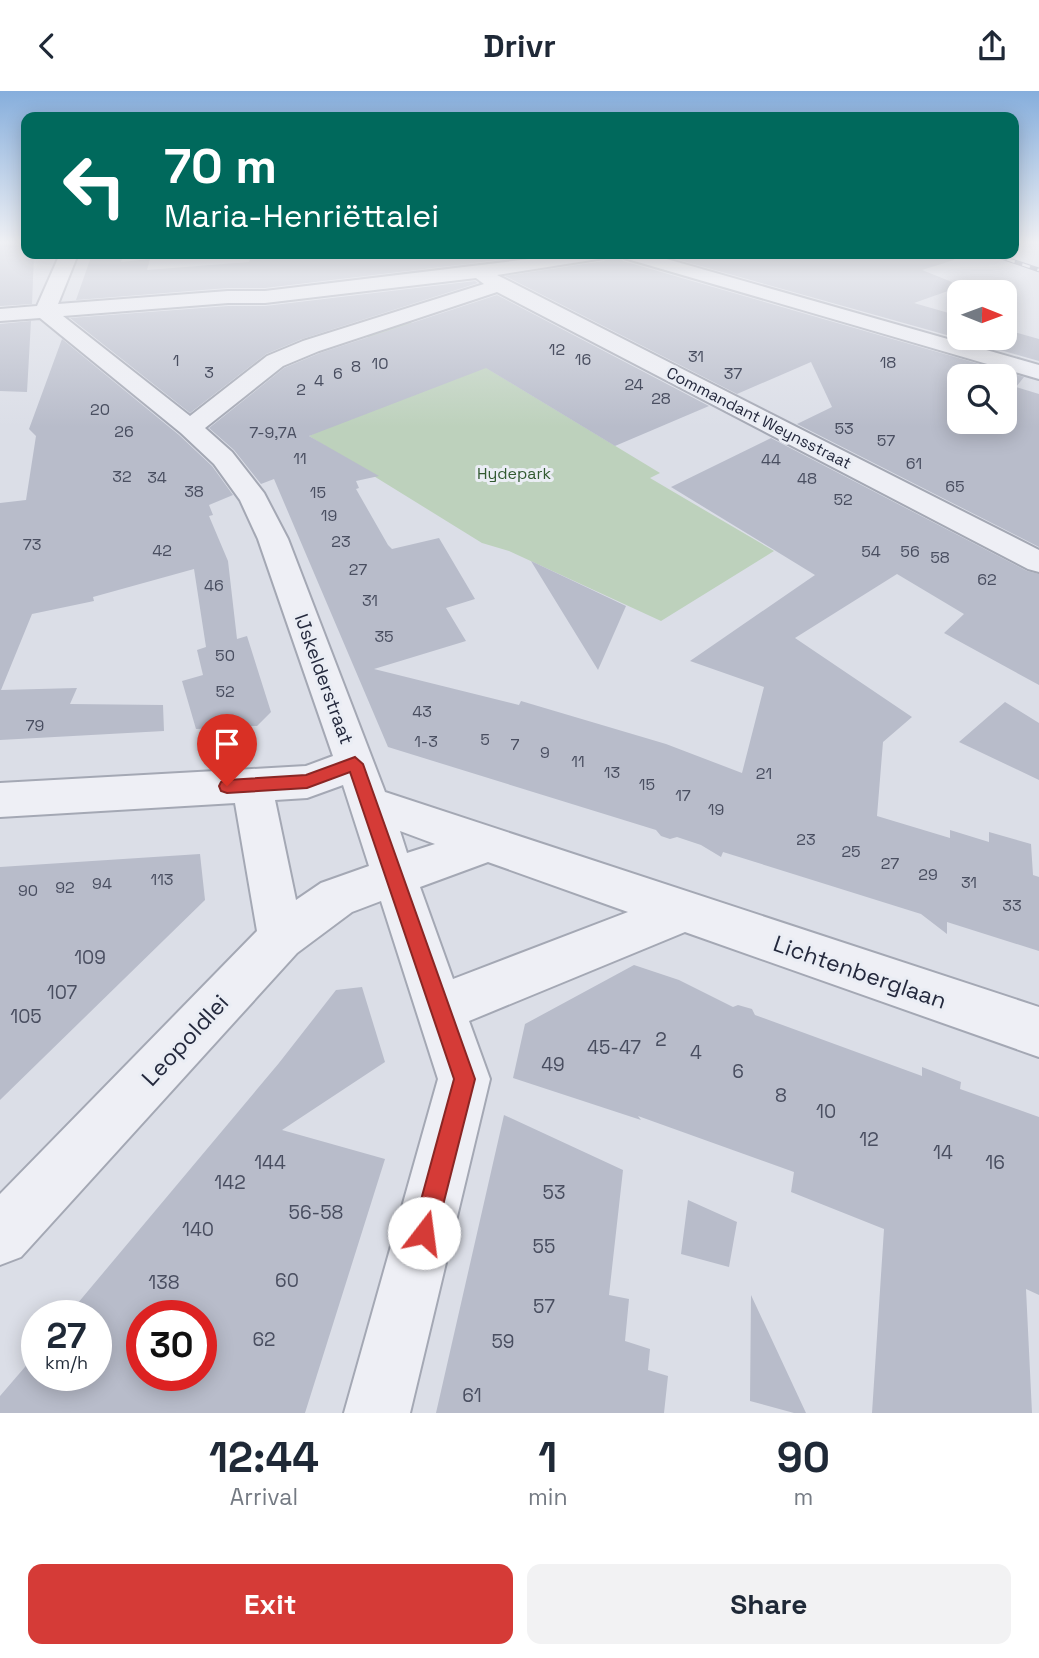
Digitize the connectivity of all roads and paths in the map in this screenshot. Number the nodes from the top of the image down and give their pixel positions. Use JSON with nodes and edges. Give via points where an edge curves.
{"nodes":[{"id":1,"x":48,"y":304,"type":"edge"},
{"id":2,"x":146,"y":304,"type":"edge"},
{"id":3,"x":424,"y":304,"type":"edge"},
{"id":4,"x":537,"y":304,"type":"edge"},
{"id":5,"x":802,"y":304,"type":"edge"},
{"id":6,"x":45,"y":312,"type":"junction"},
{"id":7,"x":0,"y":315,"type":"edge"},
{"id":8,"x":1039,"y":372,"type":"edge"},
{"id":9,"x":190,"y":428,"type":"junction"},
{"id":10,"x":1039,"y":562,"type":"edge"},
{"id":11,"x":361,"y":783,"type":"junction"},
{"id":12,"x":252,"y":785,"type":"junction"},
{"id":13,"x":0,"y":800,"type":"edge"},
{"id":14,"x":488,"y":844,"type":"junction"},
{"id":15,"x":394,"y":877,"type":"junction"},
{"id":16,"x":681,"y":912,"type":"junction"},
{"id":17,"x":281,"y":938,"type":"junction"},
{"id":18,"x":439,"y":1009,"type":"junction"},
{"id":19,"x":1039,"y":1032,"type":"edge"},
{"id":20,"x":0,"y":1236,"type":"edge"},
{"id":21,"x":377,"y":1413,"type":"edge"}],
"edges":[{"from":1,"to":6,"type":"street"},
{"from":2,"to":6,"type":"street"},
{"from":3,"to":9,"type":"street","via":[[275,361]]},
{"from":4,"to":10,"type":"street","name":"Commandant Weynsstraat"},
{"from":5,"to":8,"type":"street"},
{"from":6,"to":7,"type":"street"},
{"from":6,"to":9,"type":"street","name":"IJskelderstraat"},
{"from":9,"to":11,"type":"street","name":"IJskelderstraat","via":[[223,458],[254,499],[273,539]]},
{"from":11,"to":12,"type":"street"},
{"from":11,"to":14,"type":"street","name":"Lichtenberglaan"},
{"from":11,"to":15,"type":"street","name":"IJskelderstraat"},
{"from":12,"to":13,"type":"street"},
{"from":12,"to":17,"type":"street"},
{"from":14,"to":15,"type":"street"},
{"from":14,"to":16,"type":"street","name":"Lichtenberglaan"},
{"from":15,"to":17,"type":"street","name":"Leopoldlei","via":[[337,897]]},
{"from":15,"to":18,"type":"street","name":"IJskelderstraat"},
{"from":16,"to":18,"type":"street"},
{"from":16,"to":19,"type":"street","name":"Lichtenberglaan"},
{"from":17,"to":20,"type":"street","name":"Leopoldlei"},
{"from":18,"to":21,"type":"street","name":"IJskelderstraat","via":[[464,1079]]}]}
